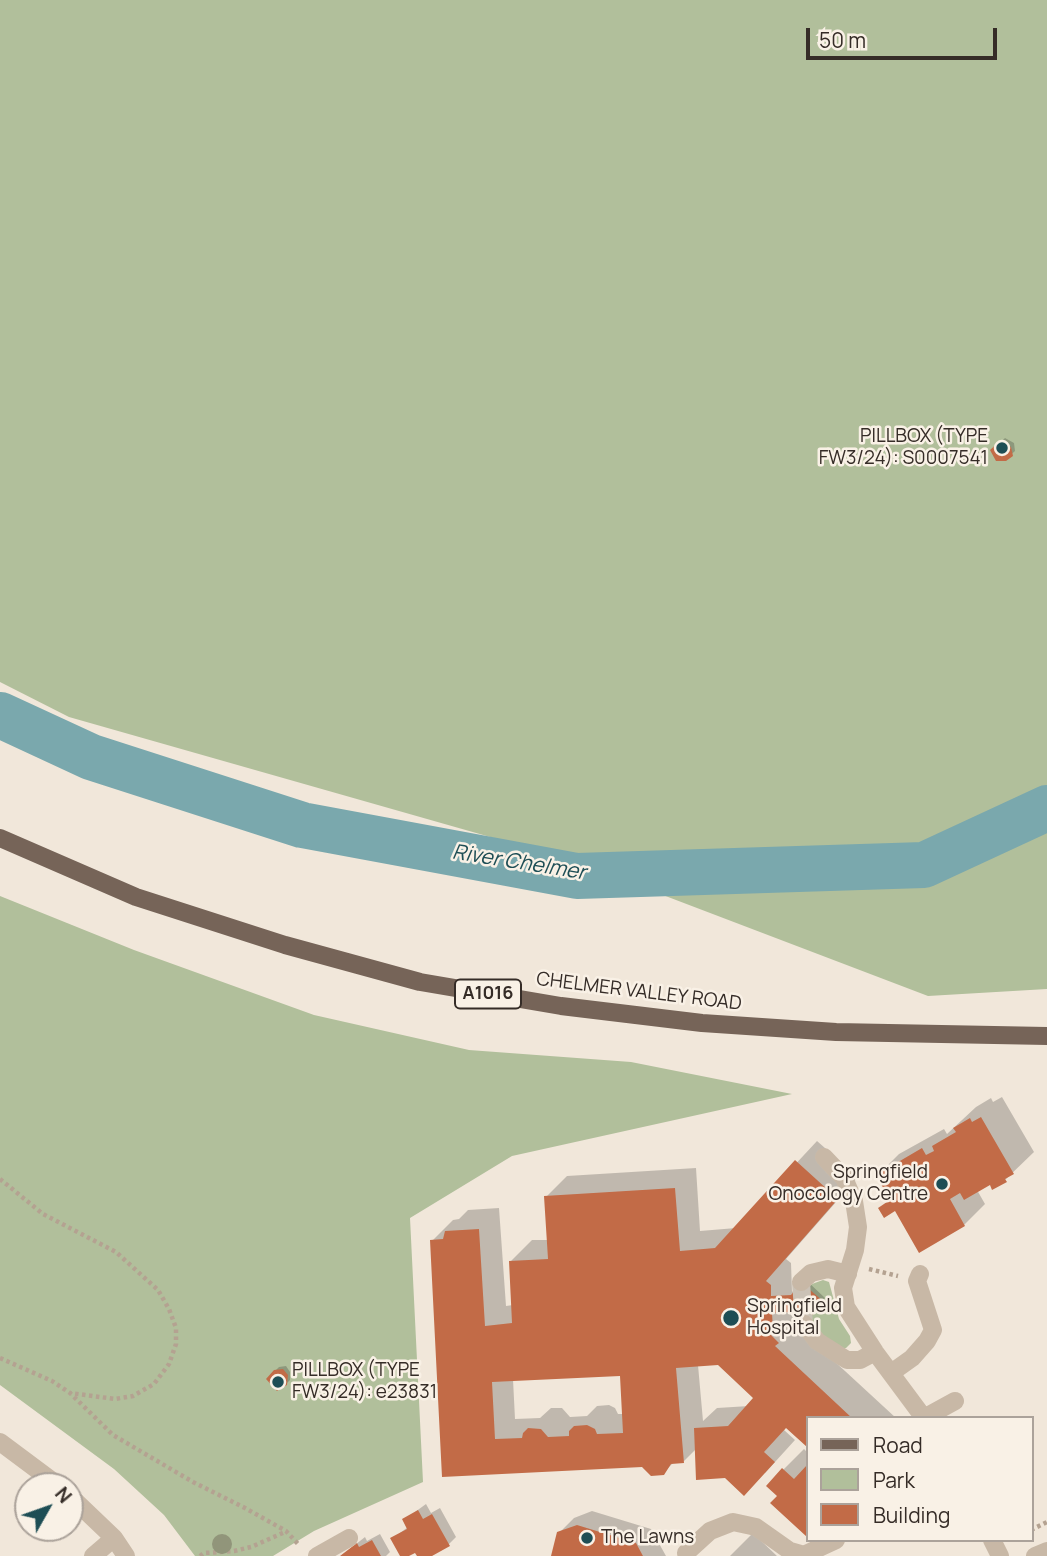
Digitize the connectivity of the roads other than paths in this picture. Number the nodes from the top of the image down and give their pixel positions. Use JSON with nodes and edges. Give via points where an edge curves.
{"nodes":[{"id":1,"x":0,"y":838,"type":"edge"},
{"id":2,"x":1047,"y":1036,"type":"edge"},
{"id":3,"x":824,"y":1157,"type":"dead end"},
{"id":4,"x":848,"y":1273,"type":"junction"},
{"id":5,"x":920,"y":1274,"type":"dead end"},
{"id":6,"x":801,"y":1282,"type":"dead end"},
{"id":7,"x":804,"y":1324,"type":"tunnel mouth"},
{"id":8,"x":875,"y":1352,"type":"junction"},
{"id":9,"x":891,"y":1373,"type":"junction"},
{"id":10,"x":955,"y":1401,"type":"dead end"},
{"id":11,"x":923,"y":1416,"type":"edge"},
{"id":12,"x":928,"y":1416,"type":"edge"},
{"id":13,"x":0,"y":1441,"type":"edge"},
{"id":14,"x":41,"y":1472,"type":"edge"},
{"id":15,"x":84,"y":1509,"type":"edge"},
{"id":16,"x":114,"y":1538,"type":"junction"},
{"id":17,"x":349,"y":1538,"type":"dead end"},
{"id":18,"x":832,"y":1542,"type":"edge"},
{"id":19,"x":1047,"y":1551,"type":"edge"},
{"id":20,"x":686,"y":1553,"type":"dead end"},
{"id":21,"x":804,"y":1555,"type":"edge"},
{"id":22,"x":93,"y":1556,"type":"edge"},
{"id":23,"x":127,"y":1556,"type":"edge"},
{"id":24,"x":317,"y":1556,"type":"edge"},
{"id":25,"x":1035,"y":1556,"type":"edge"}],
"edges":[{"from":1,"to":2,"type":"main road","name":"CHELMER VALLEY ROAD","number":"A1016","via":[[136,897],[420,982],[702,1023],[836,1032]]},
{"from":3,"to":4,"type":"street","via":[[844,1178],[854,1201],[858,1227]]},
{"from":4,"to":6,"type":"street","via":[[828,1269],[811,1273]]},
{"from":4,"to":8,"type":"street","via":[[843,1288],[846,1307]]},
{"from":5,"to":9,"type":"street","via":[[919,1293],[940,1326],[912,1358]]},
{"from":7,"to":8,"type":"street","via":[[817,1341],[847,1360],[860,1360]]},
{"from":8,"to":9,"type":"street"},
{"from":9,"to":11,"type":"street"},
{"from":10,"to":12,"type":"street"},
{"from":13,"to":14,"type":"street"},
{"from":15,"to":16,"type":"street"},
{"from":16,"to":22,"type":"street"},
{"from":16,"to":23,"type":"street"},
{"from":17,"to":24,"type":"street"},
{"from":18,"to":21,"type":"street"},
{"from":19,"to":25,"type":"street"},
{"from":20,"to":21,"type":"street","via":[[710,1531],[733,1522],[756,1527],[790,1551]]}]}
